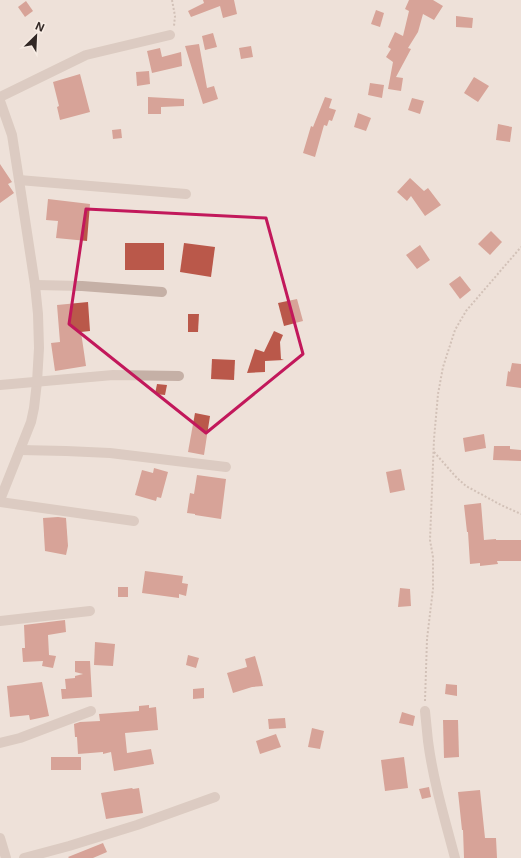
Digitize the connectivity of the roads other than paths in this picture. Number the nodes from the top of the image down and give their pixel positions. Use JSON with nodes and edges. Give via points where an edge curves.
{"nodes":[{"id":1,"x":170,"y":35,"type":"road end"},
{"id":2,"x":0,"y":98,"type":"edge"},
{"id":3,"x":0,"y":101,"type":"edge"},
{"id":4,"x":19,"y":180,"type":"junction"},
{"id":5,"x":186,"y":194,"type":"dead end"},
{"id":6,"x":35,"y":285,"type":"junction"},
{"id":7,"x":162,"y":292,"type":"dead end"},
{"id":8,"x":179,"y":376,"type":"dead end"},
{"id":9,"x":37,"y":382,"type":"junction"},
{"id":10,"x":0,"y":385,"type":"edge"},
{"id":11,"x":20,"y":450,"type":"junction"},
{"id":12,"x":226,"y":467,"type":"dead end"},
{"id":13,"x":0,"y":501,"type":"edge"},
{"id":14,"x":134,"y":521,"type":"dead end"},
{"id":15,"x":90,"y":611,"type":"dead end"},
{"id":16,"x":0,"y":620,"type":"edge"},
{"id":17,"x":91,"y":711,"type":"dead end"},
{"id":18,"x":425,"y":711,"type":"road end"},
{"id":19,"x":0,"y":743,"type":"edge"},
{"id":20,"x":215,"y":797,"type":"dead end"},
{"id":21,"x":0,"y":838,"type":"edge"},
{"id":22,"x":6,"y":858,"type":"edge"},
{"id":23,"x":24,"y":858,"type":"edge"},
{"id":24,"x":455,"y":858,"type":"edge"}],
"edges":[{"from":1,"to":2,"type":"street","via":[[86,55]]},
{"from":3,"to":4,"type":"street","via":[[12,135]]},
{"from":4,"to":5,"type":"street"},
{"from":4,"to":6,"type":"street"},
{"from":6,"to":7,"type":"street"},
{"from":6,"to":9,"type":"street","via":[[38,314]]},
{"from":8,"to":9,"type":"street","via":[[113,375]]},
{"from":9,"to":10,"type":"street"},
{"from":9,"to":11,"type":"street","via":[[31,422]]},
{"from":11,"to":12,"type":"street","via":[[110,453]]},
{"from":11,"to":13,"type":"street"},
{"from":13,"to":14,"type":"street"},
{"from":15,"to":16,"type":"street"},
{"from":17,"to":19,"type":"street"},
{"from":18,"to":24,"type":"street","via":[[432,766]]},
{"from":20,"to":23,"type":"street","via":[[137,825]]},
{"from":21,"to":22,"type":"street"}]}
